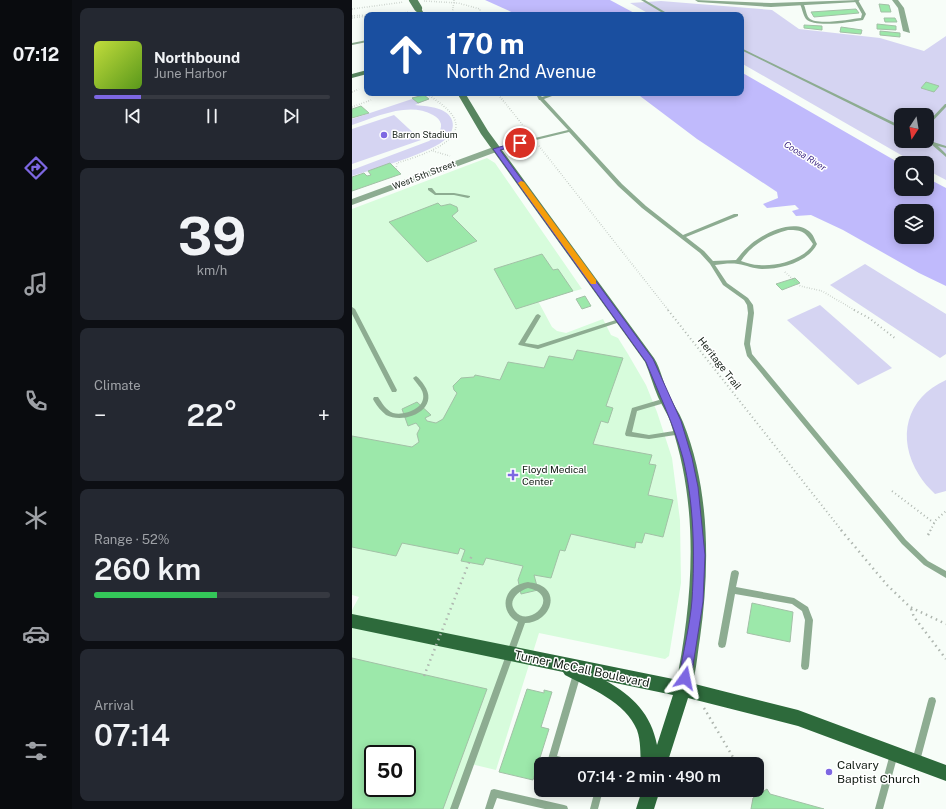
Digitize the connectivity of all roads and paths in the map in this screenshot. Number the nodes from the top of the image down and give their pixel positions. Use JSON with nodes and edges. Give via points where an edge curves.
{"nodes":[{"id":1,"x":413,"y":0,"type":"edge"},
{"id":2,"x":454,"y":0,"type":"edge"},
{"id":3,"x":643,"y":0,"type":"edge"},
{"id":4,"x":698,"y":0,"type":"edge"},
{"id":5,"x":856,"y":0,"type":"edge"},
{"id":6,"x":895,"y":0,"type":"edge"},
{"id":7,"x":802,"y":4,"type":"junction"},
{"id":8,"x":410,"y":11,"type":"dead end"},
{"id":9,"x":405,"y":12,"type":"edge"},
{"id":10,"x":420,"y":12,"type":"edge"},
{"id":11,"x":452,"y":12,"type":"edge"},
{"id":12,"x":663,"y":12,"type":"edge"},
{"id":13,"x":364,"y":15,"type":"edge"},
{"id":14,"x":352,"y":17,"type":"edge"},
{"id":15,"x":907,"y":32,"type":"dead end"},
{"id":16,"x":364,"y":42,"type":"edge"},
{"id":17,"x":352,"y":44,"type":"edge"},
{"id":18,"x":744,"y":50,"type":"edge"},
{"id":19,"x":364,"y":73,"type":"edge"},
{"id":20,"x":352,"y":76,"type":"edge"},
{"id":21,"x":360,"y":89,"type":"dead end"},
{"id":22,"x":352,"y":92,"type":"edge"},
{"id":23,"x":430,"y":96,"type":"edge"},
{"id":24,"x":463,"y":96,"type":"edge"},
{"id":25,"x":499,"y":96,"type":"edge"},
{"id":26,"x":538,"y":96,"type":"edge"},
{"id":27,"x":371,"y":100,"type":"dead end"},
{"id":28,"x":946,"y":106,"type":"edge"},
{"id":29,"x":352,"y":107,"type":"edge"},
{"id":30,"x":939,"y":114,"type":"junction"},
{"id":31,"x":946,"y":116,"type":"edge"},
{"id":32,"x":934,"y":119,"type":"edge"},
{"id":33,"x":894,"y":125,"type":"edge"},
{"id":34,"x":569,"y":131,"type":"junction"},
{"id":35,"x":535,"y":140,"type":"junction"},
{"id":36,"x":934,"y":144,"type":"edge"},
{"id":37,"x":934,"y":145,"type":"edge"},
{"id":38,"x":946,"y":147,"type":"edge"},
{"id":39,"x":496,"y":149,"type":"junction"},
{"id":40,"x":432,"y":151,"type":"junction"},
{"id":41,"x":946,"y":156,"type":"edge"},
{"id":42,"x":454,"y":164,"type":"junction"},
{"id":43,"x":396,"y":169,"type":"dead end"},
{"id":44,"x":430,"y":189,"type":"dead end"},
{"id":45,"x":468,"y":197,"type":"dead end"},
{"id":46,"x":352,"y":202,"type":"edge"},
{"id":47,"x":736,"y":215,"type":"dead end"},
{"id":48,"x":682,"y":237,"type":"junction"},
{"id":49,"x":738,"y":262,"type":"junction"},
{"id":50,"x":712,"y":263,"type":"junction"},
{"id":51,"x":778,"y":266,"type":"junction"},
{"id":52,"x":352,"y":309,"type":"edge"},
{"id":53,"x":538,"y":316,"type":"dead end"},
{"id":54,"x":621,"y":320,"type":"junction"},
{"id":55,"x":896,"y":339,"type":"dead end"},
{"id":56,"x":416,"y":378,"type":"dead end"},
{"id":57,"x":394,"y":390,"type":"dead end"},
{"id":58,"x":661,"y":398,"type":"junction"},
{"id":59,"x":376,"y":399,"type":"dead end"},
{"id":60,"x":680,"y":432,"type":"junction"},
{"id":61,"x":892,"y":491,"type":"dead end"},
{"id":62,"x":946,"y":511,"type":"edge"},
{"id":63,"x":934,"y":523,"type":"junction"},
{"id":64,"x":928,"y":535,"type":"dead end"},
{"id":65,"x":472,"y":555,"type":"dead end"},
{"id":66,"x":735,"y":573,"type":"dead end"},
{"id":67,"x":946,"y":575,"type":"edge"},
{"id":68,"x":732,"y":590,"type":"junction"},
{"id":69,"x":910,"y":607,"type":"junction"},
{"id":70,"x":522,"y":620,"type":"junction"},
{"id":71,"x":352,"y":621,"type":"edge"},
{"id":72,"x":946,"y":624,"type":"edge"},
{"id":73,"x":722,"y":644,"type":"dead end"},
{"id":74,"x":509,"y":654,"type":"junction"},
{"id":75,"x":946,"y":659,"type":"edge"},
{"id":76,"x":558,"y":664,"type":"junction"},
{"id":77,"x":805,"y":666,"type":"dead end"},
{"id":78,"x":577,"y":674,"type":"junction"},
{"id":79,"x":424,"y":676,"type":"dead end"},
{"id":80,"x":689,"y":691,"type":"junction"},
{"id":81,"x":932,"y":701,"type":"dead end"},
{"id":82,"x":894,"y":754,"type":"junction"},
{"id":83,"x":553,"y":757,"type":"edge"},
{"id":84,"x":650,"y":757,"type":"edge"},
{"id":85,"x":662,"y":757,"type":"edge"},
{"id":86,"x":731,"y":757,"type":"edge"},
{"id":87,"x":916,"y":761,"type":"junction"},
{"id":88,"x":946,"y":773,"type":"edge"},
{"id":89,"x":597,"y":797,"type":"edge"},
{"id":90,"x":646,"y":797,"type":"edge"},
{"id":91,"x":649,"y":797,"type":"edge"},
{"id":92,"x":454,"y":809,"type":"edge"},
{"id":93,"x":489,"y":809,"type":"edge"},
{"id":94,"x":564,"y":809,"type":"edge"},
{"id":95,"x":594,"y":809,"type":"edge"},
{"id":96,"x":645,"y":809,"type":"edge"},
{"id":97,"x":879,"y":809,"type":"edge"}],
"edges":[{"from":1,"to":10,"type":"main road","bridge":true},
{"from":2,"to":11,"type":"path","bridge":true},
{"from":3,"to":12,"type":"lane"},
{"from":4,"to":7,"type":"street"},
{"from":5,"to":7,"type":"street"},
{"from":5,"to":7,"type":"lane","via":[[864,14],[862,19],[822,23],[810,21]]},
{"from":6,"to":15,"type":"street","via":[[901,8]]},
{"from":8,"to":9,"type":"path"},
{"from":13,"to":14,"type":"path"},
{"from":16,"to":17,"type":"lane"},
{"from":18,"to":33,"type":"lane"},
{"from":19,"to":20,"type":"main road"},
{"from":21,"to":22,"type":"path"},
{"from":23,"to":40,"type":"path","via":[[452,115],[456,123],[456,130],[451,137]]},
{"from":24,"to":39,"type":"main road","via":[[474,118]]},
{"from":25,"to":35,"type":"path","name":"Heritage Trail"},
{"from":26,"to":34,"type":"lane"},
{"from":27,"to":29,"type":"path"},
{"from":28,"to":30,"type":"lane"},
{"from":30,"to":31,"type":"lane"},
{"from":30,"to":32,"type":"lane"},
{"from":34,"to":35,"type":"lane"},
{"from":34,"to":48,"type":"lane","via":[[620,185]]},
{"from":35,"to":39,"type":"lane"},
{"from":35,"to":69,"type":"path","name":"Heritage Trail","via":[[831,517],[887,585]]},
{"from":36,"to":38,"type":"lane"},
{"from":37,"to":41,"type":"lane"},
{"from":39,"to":42,"type":"street","name":"West 5th Street"},
{"from":39,"to":54,"type":"main road"},
{"from":40,"to":42,"type":"path","via":[[451,156],[447,158]]},
{"from":40,"to":43,"type":"path","via":[[397,163]]},
{"from":42,"to":46,"type":"street","name":"West 5th Street"},
{"from":44,"to":45,"type":"lane","via":[[435,194]]},
{"from":47,"to":48,"type":"lane"},
{"from":48,"to":50,"type":"lane"},
{"from":49,"to":50,"type":"lane"},
{"from":49,"to":51,"type":"lane","via":[[756,266]]},
{"from":49,"to":51,"type":"lane","via":[[743,253],[768,236],[782,229],[802,228],[815,244],[810,252]]},
{"from":50,"to":67,"type":"lane","via":[[725,284],[746,299],[750,305],[747,344],[749,355],[904,542],[926,563]]},
{"from":51,"to":55,"type":"path","via":[[800,286],[822,292],[840,301],[869,318]]},
{"from":52,"to":57,"type":"lane"},
{"from":53,"to":54,"type":"lane","via":[[521,344],[538,347]]},
{"from":54,"to":58,"type":"main road","via":[[650,361]]},
{"from":56,"to":59,"type":"lane","via":[[426,398],[415,412],[394,416],[386,412]]},
{"from":58,"to":60,"type":"main road"},
{"from":58,"to":60,"type":"lane","via":[[634,410],[628,434],[650,437]]},
{"from":60,"to":80,"type":"main road","via":[[693,487],[699,555]]},
{"from":61,"to":63,"type":"path"},
{"from":62,"to":63,"type":"path"},
{"from":63,"to":64,"type":"path"},
{"from":65,"to":79,"type":"path","bridge":true},
{"from":66,"to":68,"type":"lane"},
{"from":68,"to":73,"type":"lane"},
{"from":68,"to":77,"type":"lane","via":[[794,601],[805,609],[810,620]]},
{"from":69,"to":72,"type":"path","name":"Heritage Trail"},
{"from":69,"to":75,"type":"path","via":[[914,617]]},
{"from":70,"to":70,"type":"lane","via":[[537,617],[546,607],[547,596],[538,586],[521,586],[510,597],[510,612]]},
{"from":70,"to":74,"type":"lane"},
{"from":71,"to":74,"type":"main road","name":"Turner McCall Boulevard"},
{"from":74,"to":76,"type":"main road","name":"Turner McCall Boulevard"},
{"from":74,"to":92,"type":"lane"},
{"from":76,"to":78,"type":"main road"},
{"from":76,"to":80,"type":"main road","name":"Turner McCall Boulevard"},
{"from":78,"to":83,"type":"lane"},
{"from":78,"to":84,"type":"main road","via":[[619,697],[635,711],[647,736]]},
{"from":80,"to":82,"type":"main road","name":"Turner McCall Boulevard","via":[[798,718]]},
{"from":80,"to":85,"type":"main road"},
{"from":80,"to":86,"type":"path"},
{"from":81,"to":87,"type":"lane"},
{"from":82,"to":87,"type":"main road","name":"Turner McCall Boulevard"},
{"from":82,"to":97,"type":"lane"},
{"from":87,"to":88,"type":"main road","name":"Turner McCall Boulevard"},
{"from":89,"to":95,"type":"lane"},
{"from":90,"to":96,"type":"main road"},
{"from":91,"to":96,"type":"main road"},
{"from":93,"to":94,"type":"lane","via":[[494,793]]}]}
